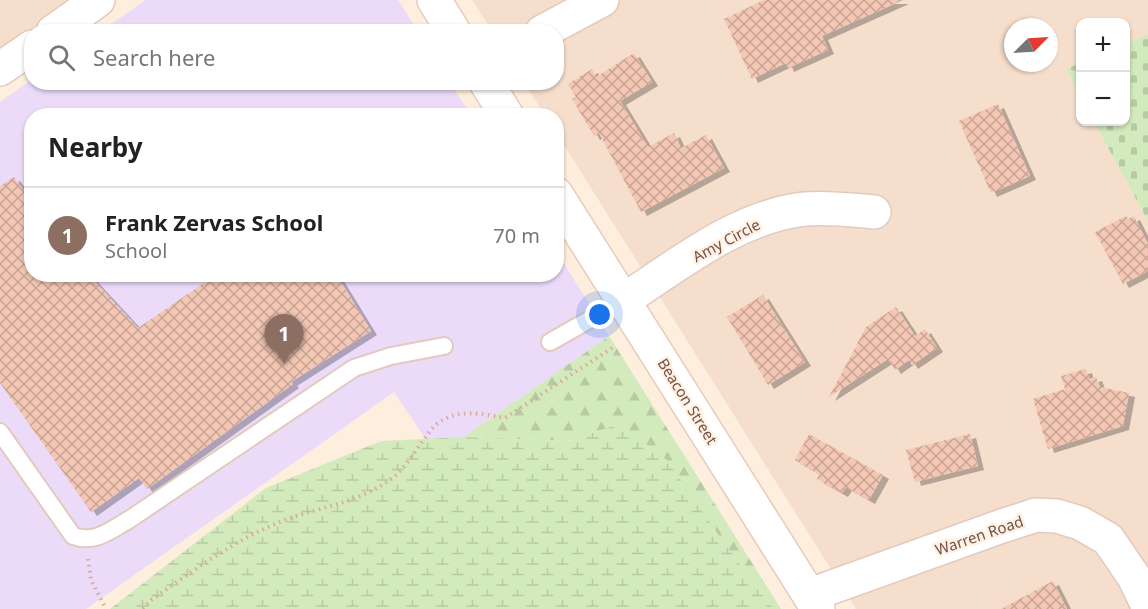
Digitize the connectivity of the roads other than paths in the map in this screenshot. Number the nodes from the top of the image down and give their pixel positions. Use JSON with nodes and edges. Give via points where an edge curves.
{"nodes":[{"id":1,"x":98,"y":0,"type":"edge"},
{"id":2,"x":434,"y":0,"type":"edge"},
{"id":3,"x":602,"y":0,"type":"edge"},
{"id":4,"x":64,"y":24,"type":"edge"},
{"id":5,"x":449,"y":24,"type":"edge"},
{"id":6,"x":557,"y":24,"type":"edge"},
{"id":7,"x":24,"y":52,"type":"edge"},
{"id":8,"x":0,"y":69,"type":"edge"},
{"id":9,"x":491,"y":90,"type":"edge"},
{"id":10,"x":502,"y":108,"type":"edge"},
{"id":11,"x":564,"y":206,"type":"edge"},
{"id":12,"x":874,"y":212,"type":"dead end"},
{"id":13,"x":624,"y":300,"type":"junction"},
{"id":14,"x":550,"y":342,"type":"dead end"},
{"id":15,"x":444,"y":346,"type":"dead end"},
{"id":16,"x":0,"y":432,"type":"edge"},
{"id":17,"x":814,"y":602,"type":"edge"},
{"id":18,"x":1148,"y":606,"type":"edge"}],
"edges":[{"from":1,"to":4,"type":"street"},
{"from":2,"to":5,"type":"street"},
{"from":3,"to":6,"type":"street"},
{"from":7,"to":8,"type":"street"},
{"from":9,"to":10,"type":"street"},
{"from":11,"to":13,"type":"street","name":"Beacon Street"},
{"from":12,"to":13,"type":"street","name":"Amy Circle","via":[[815,209],[770,217],[719,241]]},
{"from":13,"to":14,"type":"lane"},
{"from":13,"to":17,"type":"street","name":"Beacon Street"},
{"from":15,"to":16,"type":"lane","via":[[380,358],[354,368],[130,519],[98,538],[85,541],[73,536]]},
{"from":17,"to":18,"type":"street","name":"Warren Road","via":[[1036,515],[1057,516],[1108,539]]}]}
